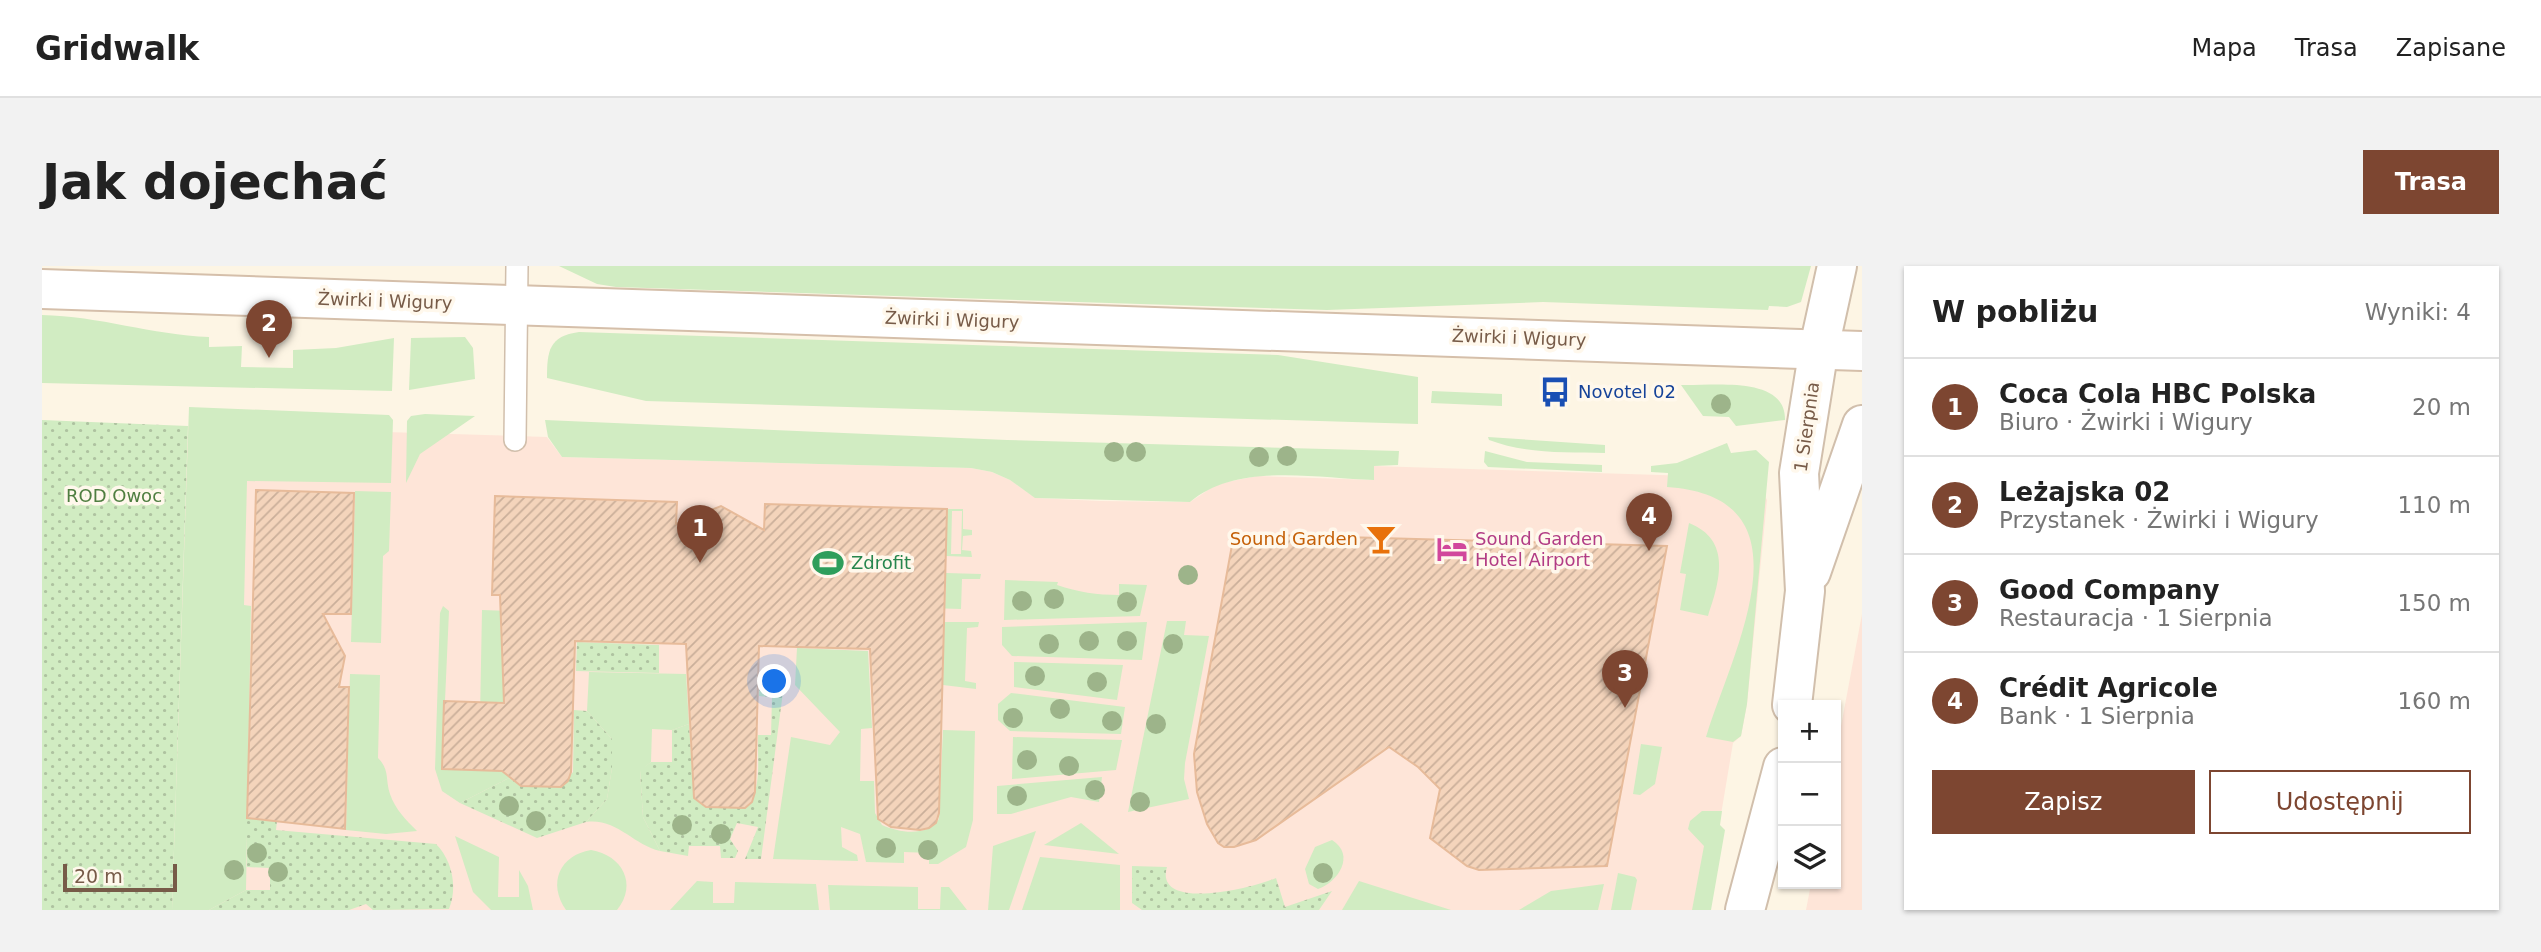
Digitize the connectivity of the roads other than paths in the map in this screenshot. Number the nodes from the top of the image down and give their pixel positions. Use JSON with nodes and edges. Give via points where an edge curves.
{"nodes":[{"id":1,"x":517,"y":266,"type":"edge"},
{"id":2,"x":1837,"y":266,"type":"edge"},
{"id":3,"x":42,"y":289,"type":"edge"},
{"id":4,"x":516,"y":305,"type":"junction"},
{"id":5,"x":1819,"y":348,"type":"junction"},
{"id":6,"x":1862,"y":351,"type":"edge"},
{"id":7,"x":1862,"y":425,"type":"edge"},
{"id":8,"x":515,"y":440,"type":"dead end"},
{"id":9,"x":1805,"y":591,"type":"junction"},
{"id":10,"x":1793,"y":700,"type":"edge"},
{"id":11,"x":1778,"y":786,"type":"edge"},
{"id":12,"x":1745,"y":910,"type":"edge"}],
"edges":[{"from":1,"to":4,"type":"lane"},
{"from":2,"to":5,"type":"main road","name":"1 Sierpnia"},
{"from":3,"to":4,"type":"main road","name":"Żwirki i Wigury"},
{"from":4,"to":5,"type":"main road","name":"Żwirki i Wigury"},
{"from":4,"to":8,"type":"lane"},
{"from":5,"to":6,"type":"main road","name":"Żwirki i Wigury"},
{"from":5,"to":9,"type":"main road","name":"1 Sierpnia","via":[[1798,473]]},
{"from":7,"to":9,"type":"main road","name":"1 Sierpnia"},
{"from":9,"to":10,"type":"main road","name":"1 Sierpnia"},
{"from":11,"to":12,"type":"main road"}]}
